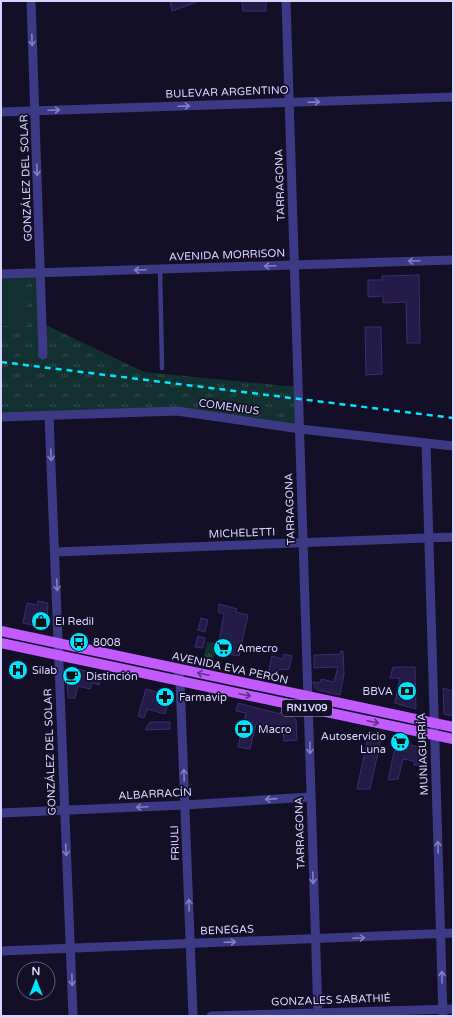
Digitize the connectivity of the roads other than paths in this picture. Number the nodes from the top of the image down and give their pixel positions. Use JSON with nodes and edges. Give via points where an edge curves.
{"nodes":[{"id":1,"x":31,"y":1,"type":"edge"},
{"id":2,"x":286,"y":1,"type":"edge"},
{"id":3,"x":453,"y":97,"type":"edge"},
{"id":4,"x":289,"y":102,"type":"junction"},
{"id":5,"x":35,"y":111,"type":"junction"},
{"id":6,"x":1,"y":112,"type":"edge"},
{"id":7,"x":453,"y":260,"type":"edge"},
{"id":8,"x":294,"y":265,"type":"junction"},
{"id":9,"x":160,"y":269,"type":"junction"},
{"id":10,"x":41,"y":273,"type":"junction"},
{"id":11,"x":1,"y":274,"type":"edge"},
{"id":12,"x":43,"y":355,"type":"dead end"},
{"id":13,"x":162,"y":368,"type":"dead end"},
{"id":14,"x":49,"y":416,"type":"junction"},
{"id":15,"x":1,"y":417,"type":"edge"},
{"id":16,"x":300,"y":429,"type":"junction"},
{"id":17,"x":426,"y":443,"type":"junction"},
{"id":18,"x":453,"y":446,"type":"edge"},
{"id":19,"x":453,"y":537,"type":"edge"},
{"id":20,"x":428,"y":538,"type":"junction"},
{"id":21,"x":303,"y":543,"type":"junction"},
{"id":22,"x":55,"y":552,"type":"junction"},
{"id":23,"x":1,"y":631,"type":"edge"},
{"id":24,"x":1,"y":643,"type":"edge"},
{"id":25,"x":59,"y":644,"type":"junction"},
{"id":26,"x":58,"y":656,"type":"junction"},
{"id":27,"x":178,"y":669,"type":"junction"},
{"id":28,"x":180,"y":681,"type":"junction"},
{"id":29,"x":309,"y":697,"type":"junction"},
{"id":30,"x":310,"y":709,"type":"junction"},
{"id":31,"x":434,"y":723,"type":"junction"},
{"id":32,"x":453,"y":727,"type":"edge"},
{"id":33,"x":434,"y":735,"type":"junction"},
{"id":34,"x":453,"y":739,"type":"edge"},
{"id":35,"x":310,"y":797,"type":"junction"},
{"id":36,"x":185,"y":805,"type":"junction"},
{"id":37,"x":64,"y":811,"type":"junction"},
{"id":38,"x":1,"y":813,"type":"edge"},
{"id":39,"x":441,"y":934,"type":"junction"},
{"id":40,"x":453,"y":934,"type":"edge"},
{"id":41,"x":315,"y":940,"type":"junction"},
{"id":42,"x":190,"y":944,"type":"junction"},
{"id":43,"x":71,"y":948,"type":"junction"},
{"id":44,"x":1,"y":951,"type":"edge"},
{"id":45,"x":453,"y":1009,"type":"edge"},
{"id":46,"x":443,"y":1013,"type":"edge"},
{"id":47,"x":318,"y":1014,"type":"edge"},
{"id":48,"x":73,"y":1016,"type":"edge"},
{"id":49,"x":193,"y":1016,"type":"edge"},
{"id":50,"x":211,"y":1016,"type":"edge"}],
"edges":[{"from":1,"to":5,"type":"street","name":"GONZÁLEZ DEL SOLAR","one_way":true},
{"from":2,"to":4,"type":"street","name":"TARRAGONA"},
{"from":4,"to":3,"type":"street","name":"BULEVAR ARGENTINO","one_way":true},
{"from":5,"to":4,"type":"street","name":"BULEVAR ARGENTINO","one_way":true},
{"from":4,"to":8,"type":"street","name":"TARRAGONA"},
{"from":5,"to":6,"type":"street","name":"BULEVAR ARGENTINO"},
{"from":5,"to":10,"type":"street","name":"GONZÁLEZ DEL SOLAR","one_way":true},
{"from":7,"to":8,"type":"street","name":"AVENIDA MORRISON","one_way":true},
{"from":8,"to":9,"type":"street","name":"AVENIDA MORRISON","one_way":true},
{"from":8,"to":16,"type":"street","name":"TARRAGONA"},
{"from":9,"to":10,"type":"street","name":"AVENIDA MORRISON","one_way":true},
{"from":9,"to":13,"type":"lane"},
{"from":10,"to":11,"type":"street","name":"AVENIDA MORRISON"},
{"from":10,"to":12,"type":"street","name":"GONZÁLEZ DEL SOLAR"},
{"from":14,"to":15,"type":"street","name":"COMENIUS"},
{"from":14,"to":16,"type":"street","name":"COMENIUS","via":[[177,411]]},
{"from":14,"to":22,"type":"street","name":"GONZÁLEZ DEL SOLAR","one_way":true},
{"from":16,"to":17,"type":"street","name":"COMENIUS"},
{"from":16,"to":21,"type":"street","name":"TARRAGONA"},
{"from":17,"to":18,"type":"street","name":"COMENIUS"},
{"from":17,"to":20,"type":"street","name":"MUNIAGURRÍA"},
{"from":19,"to":20,"type":"street","name":"MICHELETTI"},
{"from":20,"to":21,"type":"street","name":"MICHELETTI"},
{"from":20,"to":31,"type":"street","name":"MUNIAGURRÍA"},
{"from":21,"to":22,"type":"street","name":"MICHELETTI"},
{"from":21,"to":29,"type":"street","name":"TARRAGONA"},
{"from":22,"to":25,"type":"street","name":"GONZÁLEZ DEL SOLAR","one_way":true},
{"from":23,"to":25,"type":"main road","name":"AVENIDA EVA PERÓN","number":"RN1V09"},
{"from":24,"to":26,"type":"main road","number":"RN1V09"},
{"from":25,"to":26,"type":"street","name":"GONZÁLEZ DEL SOLAR"},
{"from":25,"to":27,"type":"main road","name":"AVENIDA EVA PERÓN","number":"RN1V09"},
{"from":26,"to":28,"type":"main road","number":"RN1V09"},
{"from":26,"to":37,"type":"street","name":"GONZÁLEZ DEL SOLAR"},
{"from":27,"to":28,"type":"street","name":"FRIULI"},
{"from":29,"to":27,"type":"main road","name":"AVENIDA EVA PERÓN","number":"RN1V09","one_way":true},
{"from":28,"to":30,"type":"main road","number":"RN1V09","one_way":true},
{"from":36,"to":28,"type":"street","name":"FRIULI","one_way":true},
{"from":29,"to":30,"type":"street","name":"TARRAGONA"},
{"from":29,"to":31,"type":"main road","name":"AVENIDA EVA PERÓN","number":"RN1V09"},
{"from":30,"to":33,"type":"main road","number":"RN1V09","one_way":true},
{"from":30,"to":35,"type":"street","name":"TARRAGONA","one_way":true},
{"from":31,"to":32,"type":"main road","name":"AVENIDA EVA PERÓN","number":"RN1V09"},
{"from":31,"to":33,"type":"street","name":"MUNIAGURRÍA"},
{"from":33,"to":34,"type":"main road","number":"RN1V09"},
{"from":39,"to":33,"type":"street","name":"MUNIAGURRÍA","one_way":true},
{"from":35,"to":36,"type":"street","name":"ALBARRACÍN","one_way":true},
{"from":35,"to":41,"type":"street","name":"TARRAGONA","one_way":true},
{"from":36,"to":37,"type":"street","name":"ALBARRACÍN","one_way":true},
{"from":42,"to":36,"type":"street","name":"FRIULI","one_way":true},
{"from":37,"to":38,"type":"street","name":"ALBARRACÍN"},
{"from":37,"to":43,"type":"street","name":"GONZÁLEZ DEL SOLAR","one_way":true},
{"from":39,"to":40,"type":"street","name":"BENEGAS"},
{"from":41,"to":39,"type":"street","name":"BENEGAS","one_way":true},
{"from":46,"to":39,"type":"street","name":"MUNIAGURRÍA","one_way":true},
{"from":42,"to":41,"type":"street","name":"BENEGAS","one_way":true},
{"from":41,"to":47,"type":"street","name":"TARRAGONA"},
{"from":42,"to":43,"type":"street","name":"BENEGAS"},
{"from":42,"to":49,"type":"street","name":"FRIULI"},
{"from":43,"to":44,"type":"street","name":"BENEGAS"},
{"from":43,"to":48,"type":"street","name":"GONZÁLEZ DEL SOLAR","one_way":true},
{"from":45,"to":46,"type":"street","name":"GONZALES SABATHIÉ"},
{"from":46,"to":47,"type":"street","name":"GONZALES SABATHIÉ"},
{"from":47,"to":50,"type":"street","name":"GONZALES SABATHIÉ"}]}
